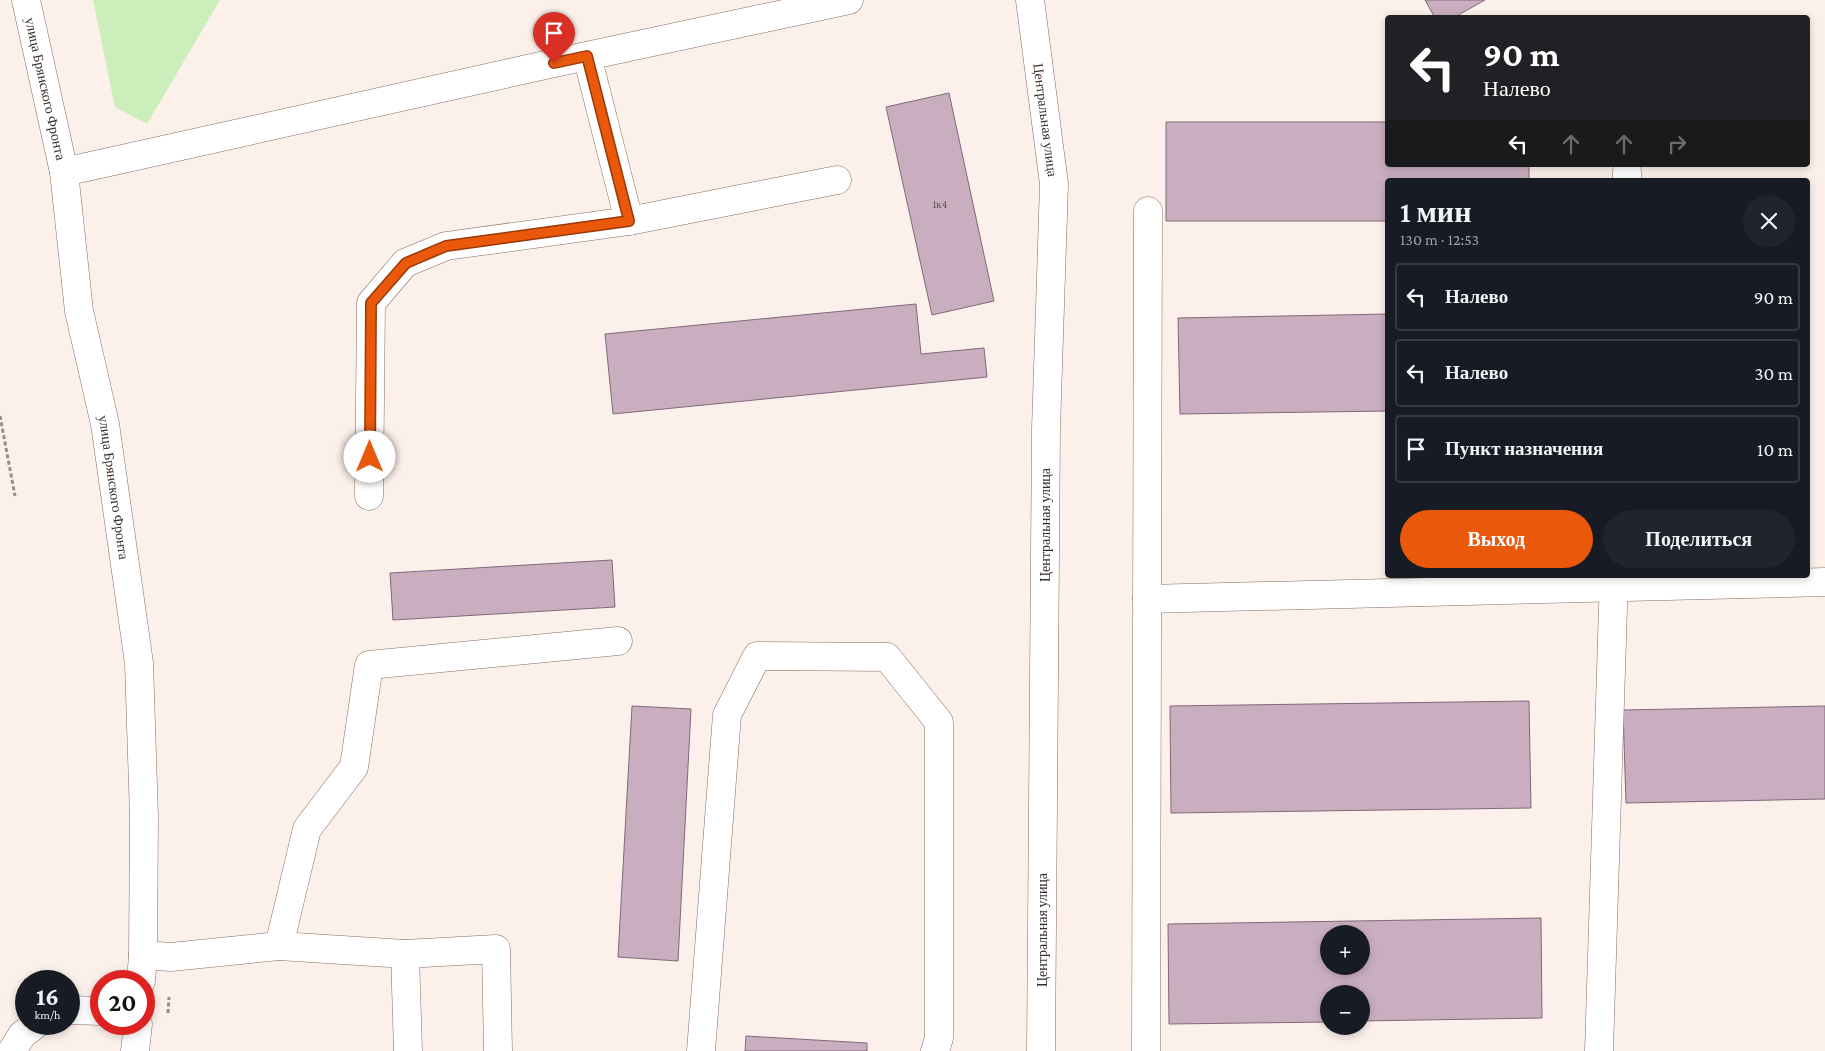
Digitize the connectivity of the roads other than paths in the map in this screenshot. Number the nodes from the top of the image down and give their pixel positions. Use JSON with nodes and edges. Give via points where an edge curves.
{"nodes":[{"id":1,"x":26,"y":0,"type":"edge"},
{"id":2,"x":849,"y":0,"type":"edge"},
{"id":3,"x":1030,"y":0,"type":"edge"},
{"id":4,"x":587,"y":56,"type":"junction"},
{"id":5,"x":64,"y":172,"type":"junction"},
{"id":6,"x":837,"y":180,"type":"dead end"},
{"id":7,"x":1148,"y":210,"type":"dead end"},
{"id":8,"x":629,"y":221,"type":"junction"},
{"id":9,"x":369,"y":496,"type":"dead end"},
{"id":10,"x":1614,"y":581,"type":"edge"},
{"id":11,"x":1825,"y":582,"type":"edge"},
{"id":12,"x":1147,"y":599,"type":"junction"},
{"id":13,"x":618,"y":641,"type":"dead end"},
{"id":14,"x":279,"y":946,"type":"junction"},
{"id":15,"x":405,"y":954,"type":"junction"},
{"id":16,"x":142,"y":968,"type":"edge"},
{"id":17,"x":22,"y":1035,"type":"edge"},
{"id":18,"x":137,"y":1035,"type":"edge"},
{"id":19,"x":12,"y":1051,"type":"edge"},
{"id":20,"x":135,"y":1051,"type":"edge"},
{"id":21,"x":408,"y":1051,"type":"edge"},
{"id":22,"x":498,"y":1051,"type":"edge"},
{"id":23,"x":701,"y":1051,"type":"edge"},
{"id":24,"x":935,"y":1051,"type":"edge"},
{"id":25,"x":1041,"y":1051,"type":"edge"},
{"id":26,"x":1146,"y":1051,"type":"edge"},
{"id":27,"x":1598,"y":1051,"type":"edge"}],
"edges":[{"from":1,"to":5,"type":"street","name":"улица Брянского Фронта"},
{"from":2,"to":4,"type":"street"},
{"from":3,"to":25,"type":"street","name":"Центральная улица","via":[[1054,184],[1046,429]]},
{"from":4,"to":5,"type":"street"},
{"from":4,"to":8,"type":"street"},
{"from":5,"to":16,"type":"street","name":"улица Брянского Фронта","via":[[79,311],[104,424],[139,663],[144,817]]},
{"from":6,"to":8,"type":"street"},
{"from":7,"to":12,"type":"street"},
{"from":8,"to":9,"type":"street","via":[[446,246],[406,263],[371,303]]},
{"from":10,"to":11,"type":"street"},
{"from":10,"to":12,"type":"street"},
{"from":10,"to":27,"type":"street"},
{"from":12,"to":26,"type":"street"},
{"from":13,"to":14,"type":"street","via":[[369,665],[354,767],[308,829]]},
{"from":14,"to":15,"type":"street"},
{"from":14,"to":16,"type":"street","via":[[171,957]]},
{"from":15,"to":21,"type":"street"},
{"from":15,"to":22,"type":"street","via":[[496,949]]},
{"from":17,"to":19,"type":"street"},
{"from":18,"to":20,"type":"street"},
{"from":23,"to":24,"type":"street","via":[[727,715],[757,656],[887,657],[939,722],[939,1038]]}]}
